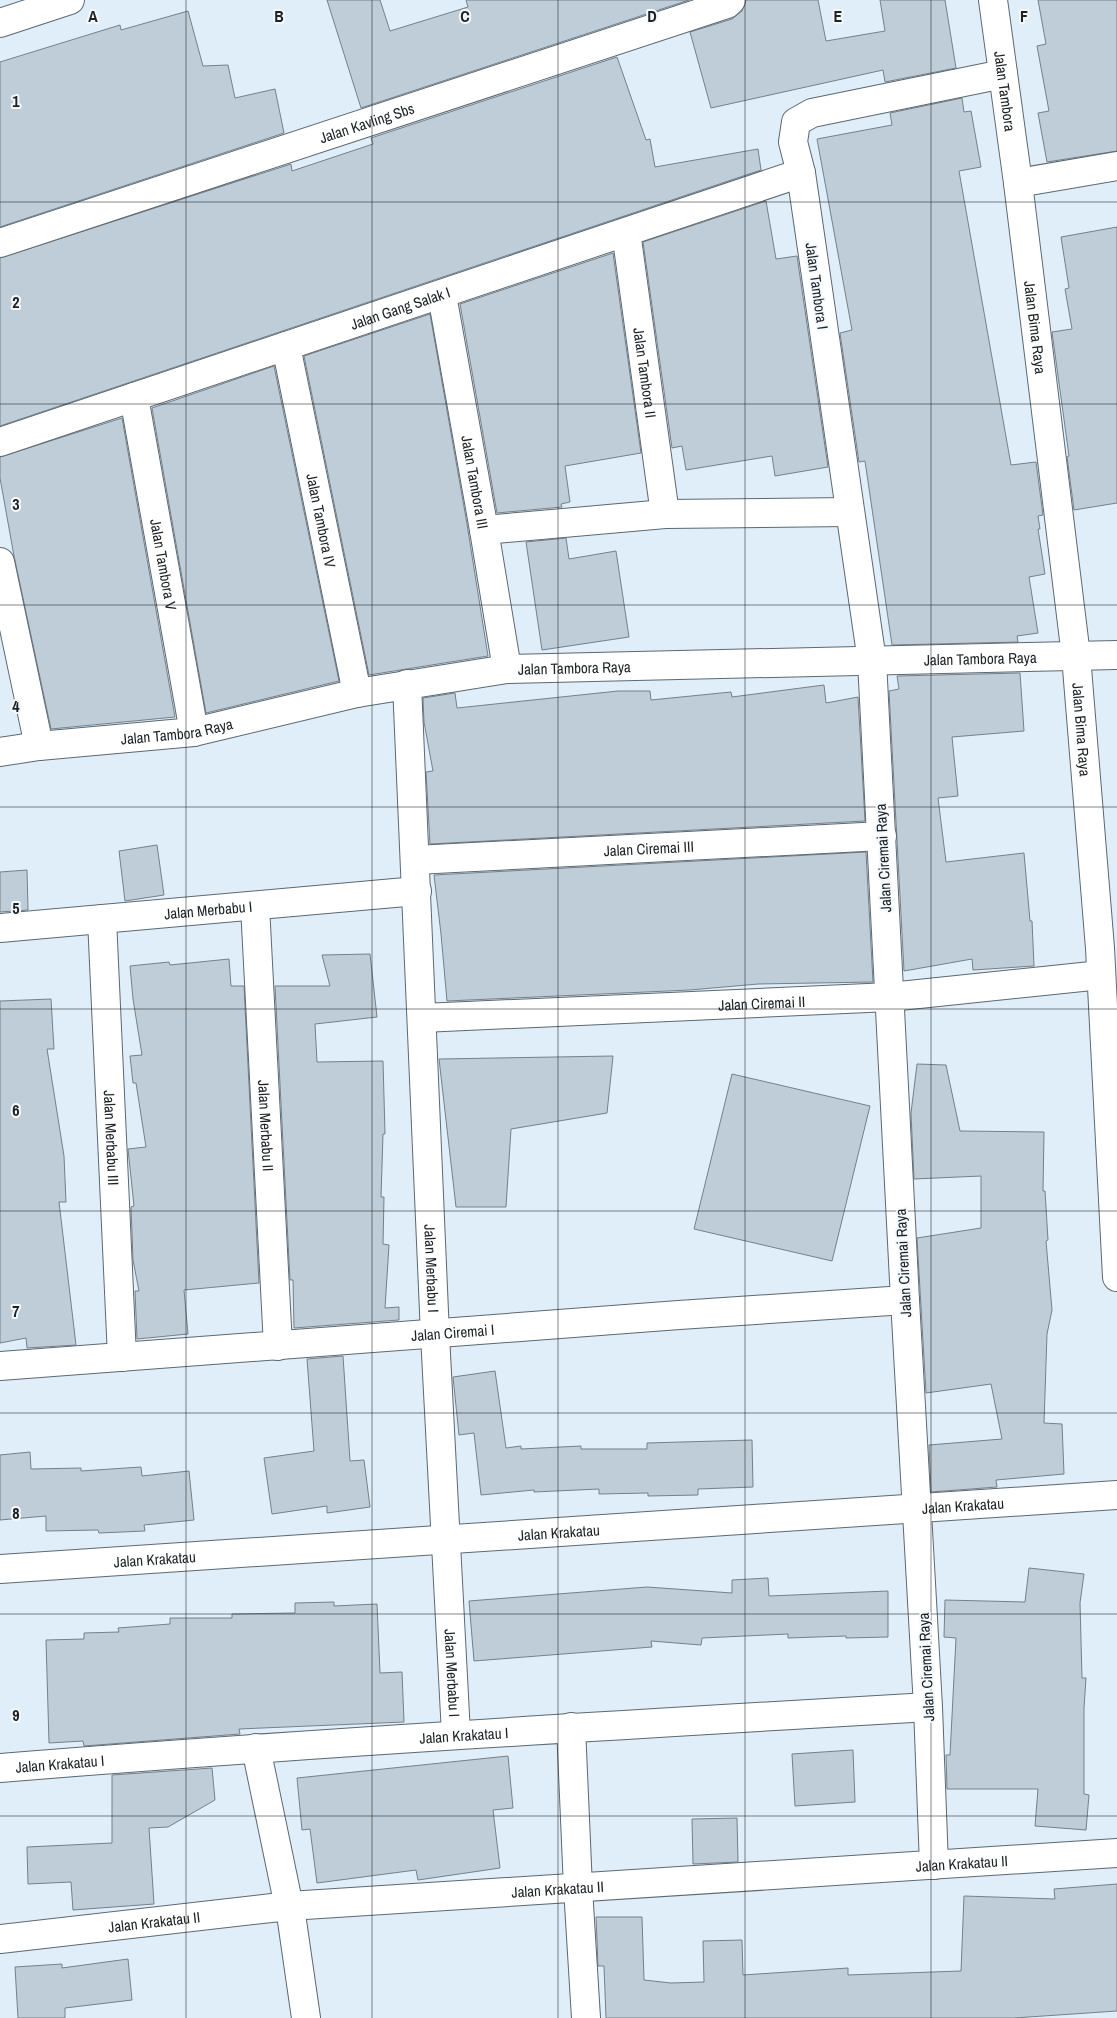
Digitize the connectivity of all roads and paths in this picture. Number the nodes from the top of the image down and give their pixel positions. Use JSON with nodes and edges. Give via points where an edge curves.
{"nodes":[{"id":1,"x":70,"y":0,"type":"edge"},
{"id":2,"x":732,"y":0,"type":"edge"},
{"id":3,"x":993,"y":0,"type":"edge"},
{"id":4,"x":0,"y":23,"type":"edge"},
{"id":5,"x":1003,"y":74,"type":"junction"},
{"id":6,"x":1117,"y":166,"type":"edge"},
{"id":7,"x":801,"y":173,"type":"junction"},
{"id":8,"x":1018,"y":183,"type":"junction"},
{"id":9,"x":626,"y":232,"type":"junction"},
{"id":10,"x":0,"y":243,"type":"edge"},
{"id":11,"x":442,"y":295,"type":"junction"},
{"id":12,"x":286,"y":346,"type":"junction"},
{"id":13,"x":134,"y":397,"type":"junction"},
{"id":14,"x":0,"y":442,"type":"edge"},
{"id":15,"x":849,"y":512,"type":"junction"},
{"id":16,"x":665,"y":514,"type":"junction"},
{"id":17,"x":484,"y":530,"type":"junction"},
{"id":18,"x":0,"y":562,"type":"edge"},
{"id":19,"x":1117,"y":655,"type":"edge"},
{"id":20,"x":1076,"y":656,"type":"junction"},
{"id":21,"x":872,"y":661,"type":"junction"},
{"id":22,"x":507,"y":669,"type":"junction"},
{"id":23,"x":407,"y":684,"type":"junction"},
{"id":24,"x":357,"y":693,"type":"junction"},
{"id":25,"x":194,"y":732,"type":"junction"},
{"id":26,"x":39,"y":746,"type":"junction"},
{"id":27,"x":0,"y":752,"type":"edge"},
{"id":28,"x":882,"y":836,"type":"junction"},
{"id":29,"x":415,"y":860,"type":"junction"},
{"id":30,"x":417,"y":892,"type":"junction"},
{"id":31,"x":255,"y":906,"type":"junction"},
{"id":32,"x":102,"y":919,"type":"junction"},
{"id":33,"x":0,"y":928,"type":"edge"},
{"id":34,"x":1108,"y":947,"type":"edge"},
{"id":35,"x":1101,"y":975,"type":"junction"},
{"id":36,"x":890,"y":997,"type":"junction"},
{"id":37,"x":422,"y":1018,"type":"junction"},
{"id":38,"x":1117,"y":1277,"type":"edge"},
{"id":39,"x":905,"y":1300,"type":"junction"},
{"id":40,"x":435,"y":1335,"type":"junction"},
{"id":41,"x":278,"y":1346,"type":"junction"},
{"id":42,"x":122,"y":1357,"type":"junction"},
{"id":43,"x":0,"y":1366,"type":"edge"},
{"id":44,"x":1117,"y":1495,"type":"edge"},
{"id":45,"x":918,"y":1509,"type":"junction"},
{"id":46,"x":445,"y":1540,"type":"junction"},
{"id":47,"x":0,"y":1569,"type":"edge"},
{"id":48,"x":928,"y":1707,"type":"junction"},
{"id":49,"x":571,"y":1727,"type":"junction"},
{"id":50,"x":456,"y":1734,"type":"junction"},
{"id":51,"x":256,"y":1748,"type":"junction"},
{"id":52,"x":0,"y":1768,"type":"edge"},
{"id":53,"x":1117,"y":1853,"type":"edge"},
{"id":54,"x":934,"y":1865,"type":"junction"},
{"id":55,"x":578,"y":1888,"type":"junction"},
{"id":56,"x":289,"y":1906,"type":"junction"},
{"id":57,"x":0,"y":1939,"type":"edge"},
{"id":58,"x":306,"y":2018,"type":"edge"},
{"id":59,"x":586,"y":2018,"type":"edge"}],
"edges":[{"from":1,"to":4,"type":"street"},
{"from":2,"to":10,"type":"street","name":"Jalan Kavling Sbs"},
{"from":3,"to":5,"type":"street","name":"Jalan Tambora"},
{"from":5,"to":7,"type":"street","name":"Jalan Tambora I","via":[[812,112],[796,122],[793,142]]},
{"from":5,"to":8,"type":"street","name":"Jalan Tambora"},
{"from":6,"to":8,"type":"street"},
{"from":7,"to":9,"type":"street","name":"Jalan Gang Salak I"},
{"from":7,"to":15,"type":"street","name":"Jalan Tambora I"},
{"from":8,"to":20,"type":"street","name":"Jalan Bima Raya"},
{"from":9,"to":11,"type":"street","name":"Jalan Gang Salak I"},
{"from":9,"to":16,"type":"street","name":"Jalan Tambora II"},
{"from":11,"to":12,"type":"street","name":"Jalan Gang Salak I"},
{"from":11,"to":17,"type":"street","name":"Jalan Tambora III"},
{"from":12,"to":13,"type":"street","name":"Jalan Gang Salak I"},
{"from":12,"to":24,"type":"street","name":"Jalan Tambora IV"},
{"from":13,"to":14,"type":"street","name":"Jalan Gang Salak I"},
{"from":13,"to":25,"type":"street","name":"Jalan Tambora V"},
{"from":15,"to":16,"type":"street"},
{"from":15,"to":21,"type":"street","name":"Jalan Tambora I"},
{"from":16,"to":17,"type":"street"},
{"from":17,"to":22,"type":"street","name":"Jalan Tambora III"},
{"from":18,"to":26,"type":"street"},
{"from":19,"to":20,"type":"street","name":"Jalan Tambora Raya"},
{"from":20,"to":21,"type":"street","name":"Jalan Tambora Raya"},
{"from":20,"to":34,"type":"street","name":"Jalan Bima Raya"},
{"from":21,"to":22,"type":"street","name":"Jalan Tambora Raya"},
{"from":21,"to":28,"type":"street","name":"Jalan Ciremai Raya"},
{"from":22,"to":23,"type":"street","name":"Jalan Tambora Raya"},
{"from":23,"to":24,"type":"street","name":"Jalan Tambora Raya"},
{"from":23,"to":29,"type":"street","name":"Jalan Merbabu I"},
{"from":24,"to":25,"type":"street","name":"Jalan Tambora Raya"},
{"from":25,"to":26,"type":"street","name":"Jalan Tambora Raya"},
{"from":26,"to":27,"type":"street","name":"Jalan Tambora Raya"},
{"from":28,"to":29,"type":"street","name":"Jalan Ciremai III"},
{"from":28,"to":36,"type":"street","name":"Jalan Ciremai Raya"},
{"from":29,"to":30,"type":"street","name":"Jalan Merbabu I"},
{"from":30,"to":31,"type":"street","name":"Jalan Merbabu I"},
{"from":30,"to":37,"type":"street","name":"Jalan Merbabu I"},
{"from":31,"to":32,"type":"street","name":"Jalan Merbabu I"},
{"from":31,"to":41,"type":"street","name":"Jalan Merbabu II"},
{"from":32,"to":33,"type":"street","name":"Jalan Merbabu I"},
{"from":32,"to":42,"type":"street","name":"Jalan Merbabu III"},
{"from":34,"to":35,"type":"street","name":"Jalan Bima Raya"},
{"from":35,"to":36,"type":"street","name":"Jalan Ciremai II"},
{"from":35,"to":38,"type":"street","name":"Jalan Bima Raya"},
{"from":36,"to":37,"type":"street","name":"Jalan Ciremai II"},
{"from":36,"to":39,"type":"street","name":"Jalan Ciremai Raya"},
{"from":37,"to":40,"type":"street","name":"Jalan Merbabu I"},
{"from":39,"to":40,"type":"street","name":"Jalan Ciremai I"},
{"from":39,"to":45,"type":"street","name":"Jalan Ciremai Raya"},
{"from":40,"to":41,"type":"street","name":"Jalan Ciremai I"},
{"from":40,"to":46,"type":"street","name":"Jalan Merbabu I"},
{"from":41,"to":42,"type":"street","name":"Jalan Ciremai I"},
{"from":42,"to":43,"type":"street","name":"Jalan Ciremai I"},
{"from":44,"to":45,"type":"street","name":"Jalan Krakatau"},
{"from":45,"to":46,"type":"street","name":"Jalan Krakatau"},
{"from":45,"to":48,"type":"street","name":"Jalan Ciremai Raya"},
{"from":46,"to":47,"type":"street","name":"Jalan Krakatau"},
{"from":46,"to":50,"type":"street","name":"Jalan Merbabu I"},
{"from":48,"to":49,"type":"street","name":"Jalan Krakatau I"},
{"from":48,"to":54,"type":"street","name":"Jalan Ciremai Raya"},
{"from":49,"to":50,"type":"street","name":"Jalan Krakatau I"},
{"from":49,"to":55,"type":"street"},
{"from":50,"to":51,"type":"street","name":"Jalan Krakatau I"},
{"from":51,"to":52,"type":"street","name":"Jalan Krakatau I"},
{"from":51,"to":56,"type":"street"},
{"from":53,"to":54,"type":"street","name":"Jalan Krakatau II"},
{"from":54,"to":55,"type":"street","name":"Jalan Krakatau II"},
{"from":55,"to":56,"type":"street","name":"Jalan Krakatau II"},
{"from":55,"to":59,"type":"street"},
{"from":56,"to":57,"type":"street","name":"Jalan Krakatau II"},
{"from":56,"to":58,"type":"street"}]}
